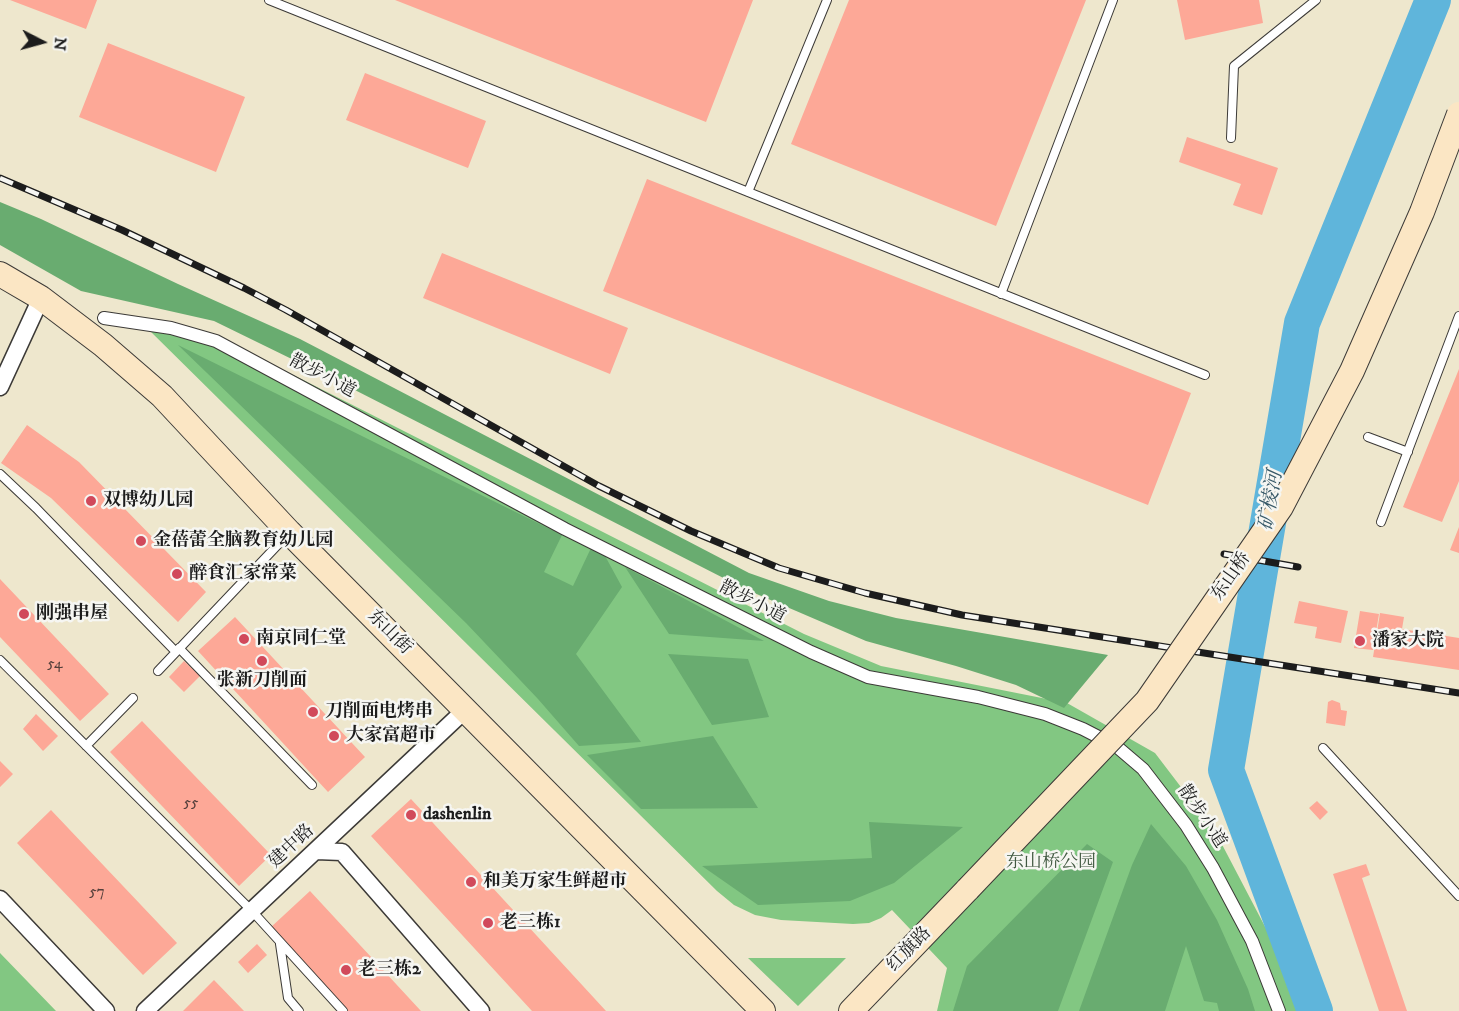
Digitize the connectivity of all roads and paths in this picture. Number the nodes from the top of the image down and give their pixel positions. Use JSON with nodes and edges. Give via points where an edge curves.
{"nodes":[{"id":1,"x":269,"y":0,"type":"edge"},
{"id":2,"x":827,"y":0,"type":"edge"},
{"id":3,"x":1113,"y":0,"type":"edge"},
{"id":4,"x":1316,"y":0,"type":"edge"},
{"id":5,"x":1459,"y":114,"type":"edge"},
{"id":6,"x":1231,"y":138,"type":"dead end"},
{"id":7,"x":748,"y":192,"type":"junction"},
{"id":8,"x":0,"y":274,"type":"edge"},
{"id":9,"x":1001,"y":294,"type":"junction"},
{"id":10,"x":40,"y":298,"type":"junction"},
{"id":11,"x":1459,"y":316,"type":"edge"},
{"id":12,"x":104,"y":318,"type":"dead end"},
{"id":13,"x":1205,"y":375,"type":"dead end"},
{"id":14,"x":0,"y":387,"type":"edge"},
{"id":15,"x":1368,"y":437,"type":"dead end"},
{"id":16,"x":1408,"y":452,"type":"junction"},
{"id":17,"x":0,"y":474,"type":"edge"},
{"id":18,"x":1381,"y":522,"type":"dead end"},
{"id":19,"x":289,"y":532,"type":"junction"},
{"id":20,"x":177,"y":650,"type":"junction"},
{"id":21,"x":0,"y":660,"type":"edge"},
{"id":22,"x":158,"y":671,"type":"dead end"},
{"id":23,"x":133,"y":698,"type":"dead end"},
{"id":24,"x":465,"y":710,"type":"junction"},
{"id":25,"x":86,"y":746,"type":"junction"},
{"id":26,"x":1323,"y":748,"type":"dead end"},
{"id":27,"x":312,"y":785,"type":"dead end"},
{"id":28,"x":316,"y":850,"type":"junction"},
{"id":29,"x":968,"y":889,"type":"joint"},
{"id":30,"x":1459,"y":896,"type":"edge"},
{"id":31,"x":0,"y":898,"type":"edge"},
{"id":32,"x":252,"y":911,"type":"junction"},
{"id":33,"x":280,"y":943,"type":"junction"},
{"id":34,"x":106,"y":1011,"type":"edge"},
{"id":35,"x":145,"y":1011,"type":"edge"},
{"id":36,"x":299,"y":1011,"type":"edge"},
{"id":37,"x":343,"y":1011,"type":"edge"},
{"id":38,"x":481,"y":1011,"type":"edge"},
{"id":39,"x":763,"y":1011,"type":"edge"},
{"id":40,"x":851,"y":1011,"type":"edge"},
{"id":41,"x":1279,"y":1011,"type":"edge"}],
"edges":[{"from":1,"to":7,"type":"lane"},
{"from":2,"to":7,"type":"lane"},
{"from":3,"to":9,"type":"lane"},
{"from":4,"to":6,"type":"lane","via":[[1234,66]]},
{"from":5,"to":29,"type":"main road","name":"东山桥","bridge":true,"via":[[1422,212],[1352,371],[1281,507],[1146,701]]},
{"from":7,"to":9,"type":"lane"},
{"from":8,"to":10,"type":"main road","name":"东山街"},
{"from":9,"to":13,"type":"lane"},
{"from":10,"to":14,"type":"street"},
{"from":10,"to":19,"type":"main road","name":"东山街","via":[[162,396]]},
{"from":11,"to":16,"type":"lane"},
{"from":12,"to":41,"type":"street","name":"散步小道","via":[[171,328],[216,341],[564,529],[858,673],[1045,714],[1116,746],[1143,769],[1186,825],[1252,941]]},
{"from":15,"to":16,"type":"lane"},
{"from":16,"to":18,"type":"lane"},
{"from":17,"to":20,"type":"lane"},
{"from":19,"to":20,"type":"lane"},
{"from":19,"to":24,"type":"main road","name":"东山街"},
{"from":20,"to":22,"type":"lane"},
{"from":20,"to":27,"type":"lane"},
{"from":21,"to":25,"type":"lane"},
{"from":23,"to":25,"type":"lane"},
{"from":24,"to":28,"type":"street","name":"建中路"},
{"from":24,"to":39,"type":"main road","name":"东山街"},
{"from":25,"to":32,"type":"lane"},
{"from":26,"to":30,"type":"lane"},
{"from":28,"to":32,"type":"street","name":"建中路"},
{"from":28,"to":38,"type":"street","via":[[342,852]]},
{"from":29,"to":40,"type":"main road","name":"红旗路"},
{"from":31,"to":34,"type":"street"},
{"from":32,"to":33,"type":"lane"},
{"from":32,"to":35,"type":"street","name":"建中路"},
{"from":33,"to":36,"type":"lane","via":[[288,998]]},
{"from":33,"to":37,"type":"lane"}]}
